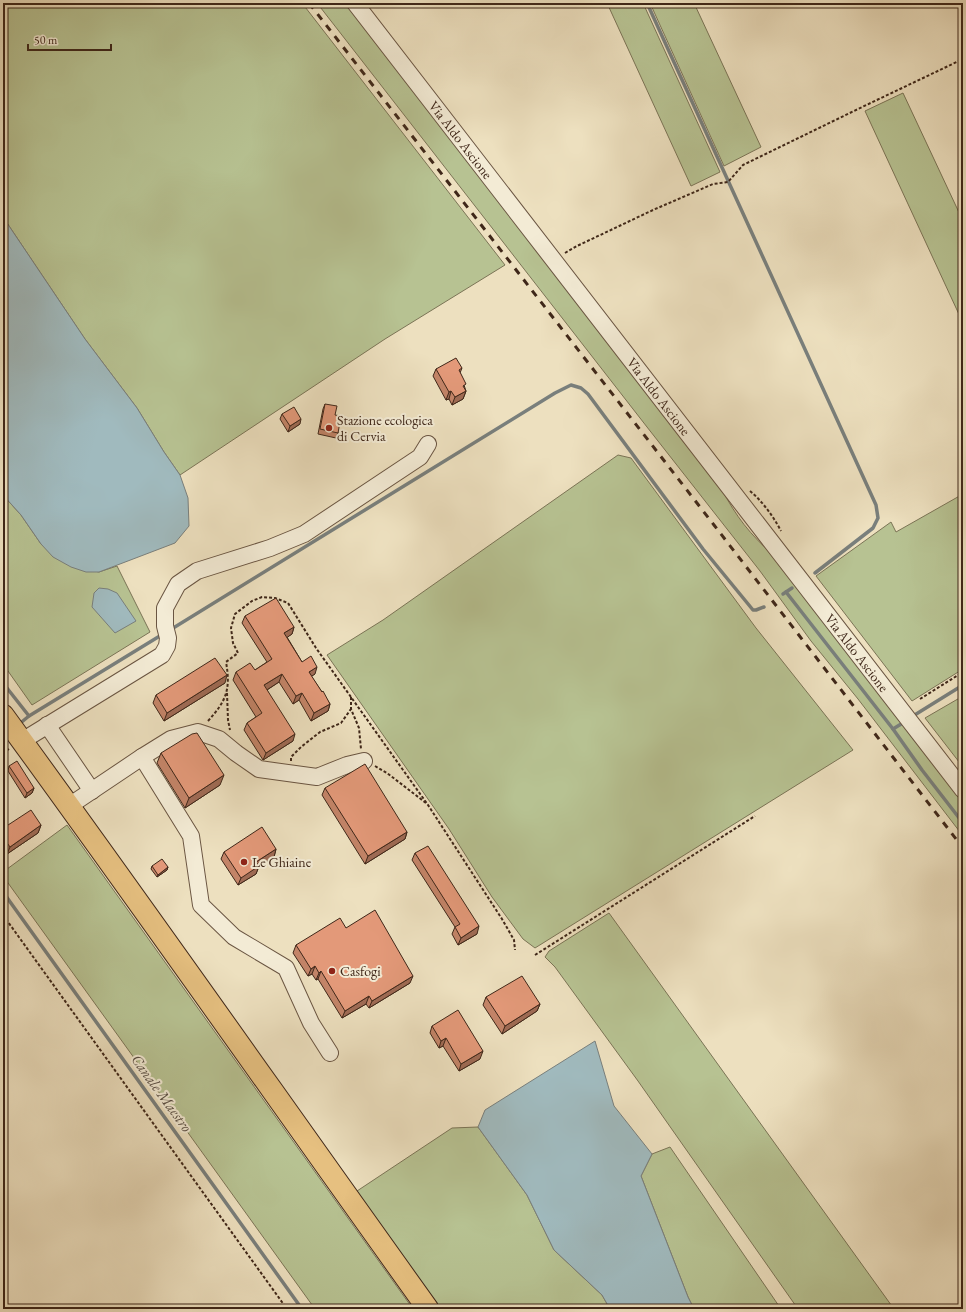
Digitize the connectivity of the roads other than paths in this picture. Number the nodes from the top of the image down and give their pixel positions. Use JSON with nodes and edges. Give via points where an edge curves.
{"nodes":[{"id":1,"x":355,"y":3,"type":"edge"},
{"id":2,"x":428,"y":444,"type":"dead end"},
{"id":3,"x":47,"y":725,"type":"junction"},
{"id":4,"x":13,"y":729,"type":"edge"},
{"id":5,"x":142,"y":757,"type":"junction"},
{"id":6,"x":364,"y":761,"type":"road end"},
{"id":7,"x":963,"y":790,"type":"edge"},
{"id":8,"x":92,"y":791,"type":"junction"},
{"id":9,"x":69,"y":806,"type":"junction"},
{"id":10,"x":330,"y":1053,"type":"dead end"},
{"id":11,"x":428,"y":1309,"type":"edge"}],
"edges":[{"from":1,"to":7,"type":"street","name":"Via Aldo Ascione"},
{"from":2,"to":3,"type":"street","via":[[420,457],[304,534],[270,548],[197,570],[178,584],[165,608],[167,646],[162,655]]},
{"from":3,"to":4,"type":"street"},
{"from":3,"to":8,"type":"street"},
{"from":4,"to":9,"type":"main road"},
{"from":5,"to":6,"type":"street","via":[[171,739],[198,732],[218,739],[259,769],[318,777]]},
{"from":5,"to":8,"type":"street"},
{"from":5,"to":10,"type":"street","via":[[191,836],[201,905],[234,937],[286,968],[311,1023]]},
{"from":8,"to":9,"type":"street"},
{"from":9,"to":11,"type":"main road"}]}
